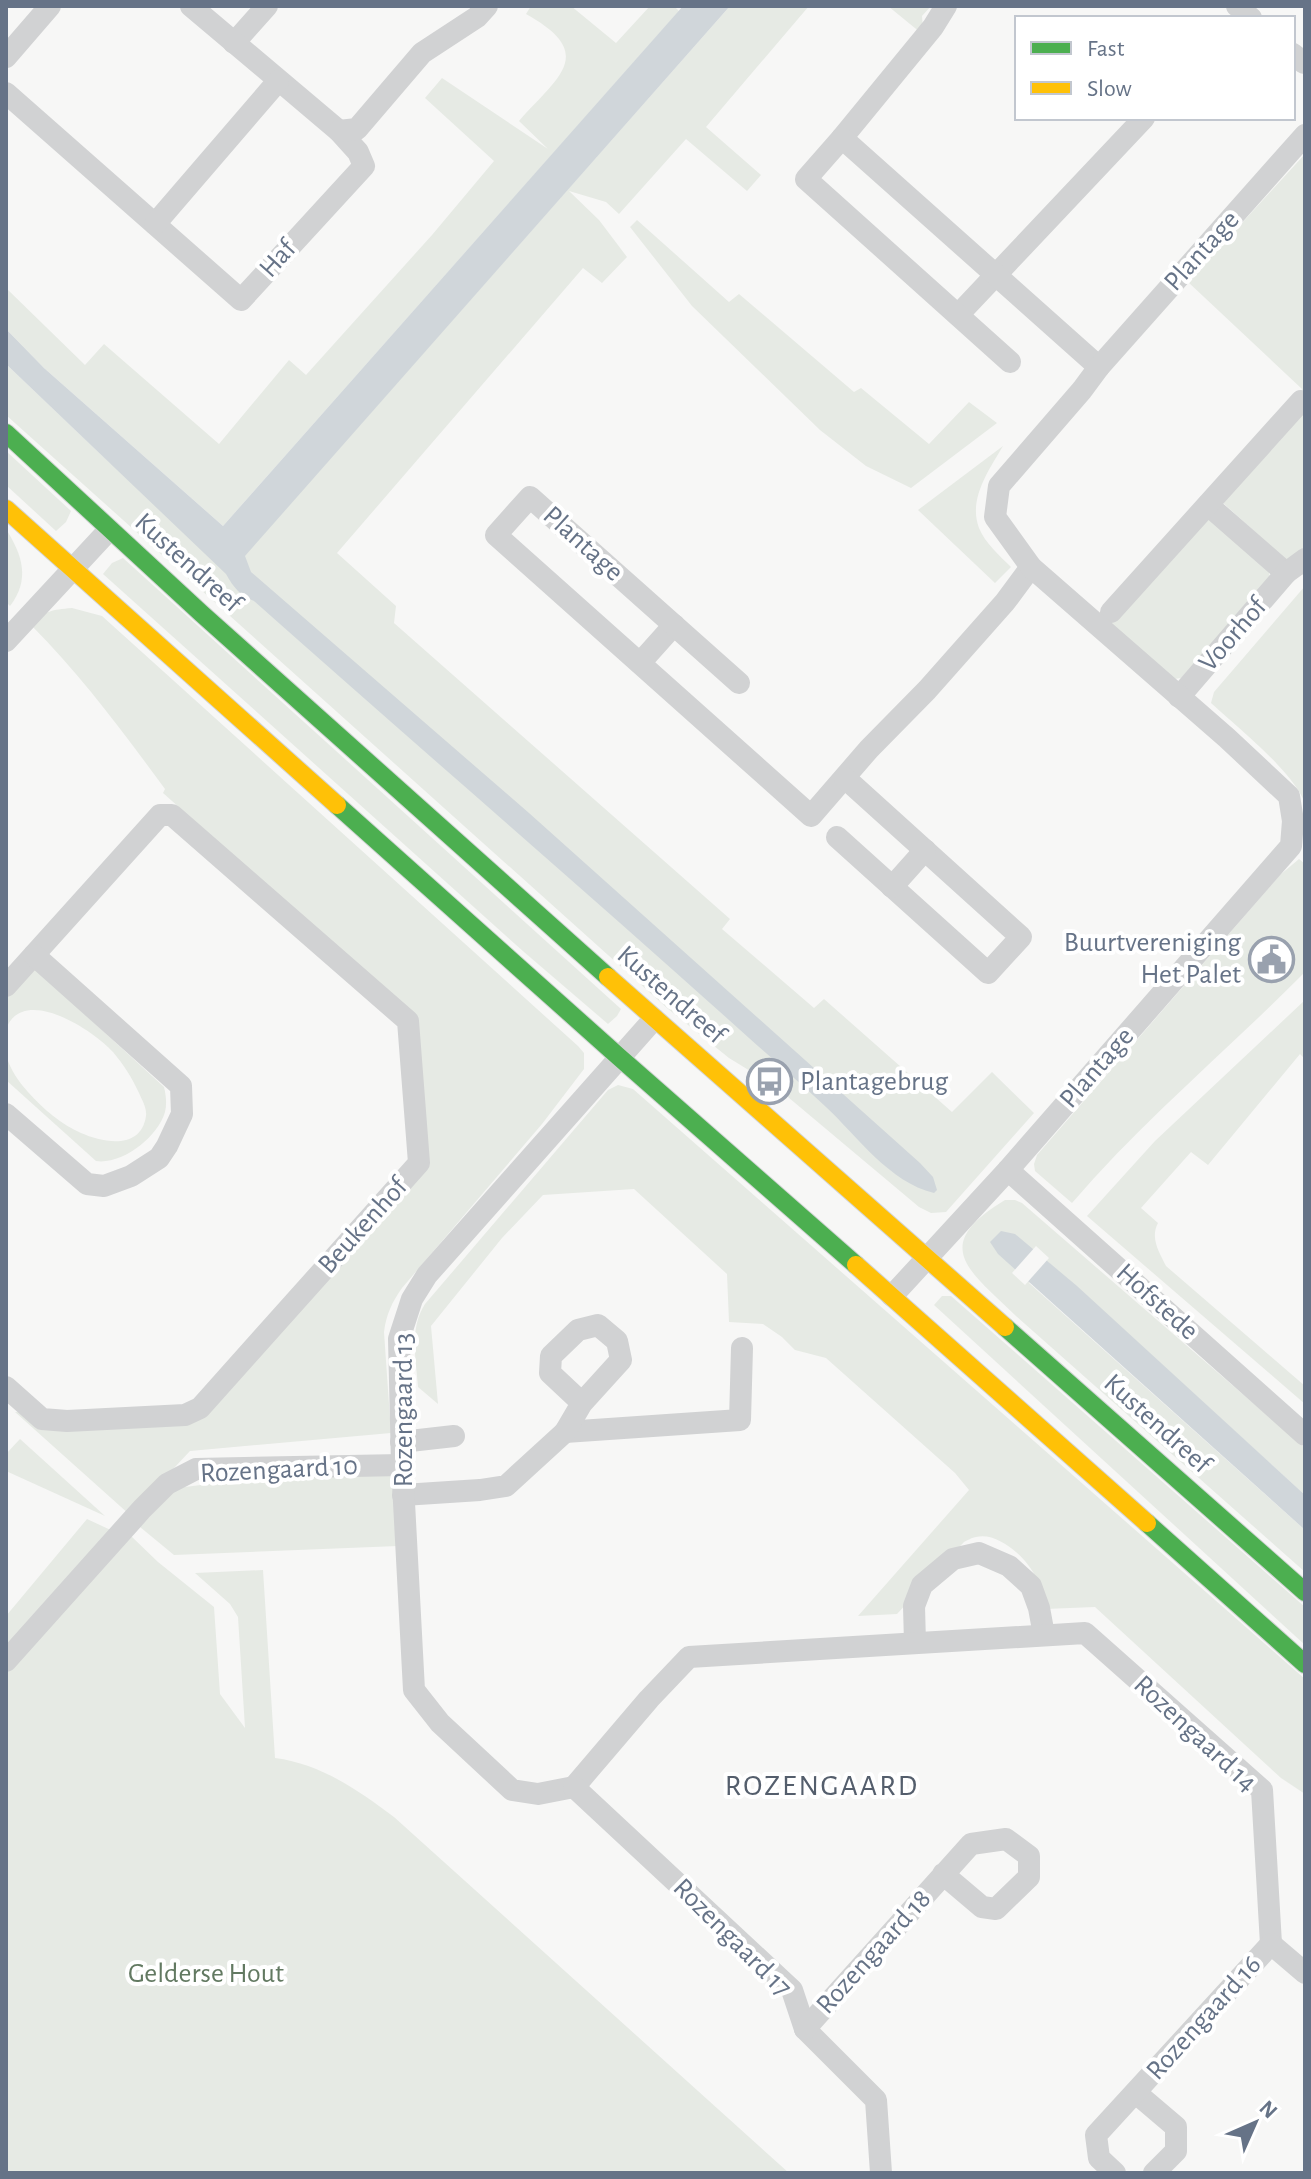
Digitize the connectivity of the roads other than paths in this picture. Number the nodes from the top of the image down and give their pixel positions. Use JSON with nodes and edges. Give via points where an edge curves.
{"nodes":[{"id":1,"x":191,"y":6,"type":"edge"},
{"id":2,"x":267,"y":6,"type":"edge"},
{"id":3,"x":487,"y":6,"type":"edge"},
{"id":4,"x":946,"y":6,"type":"edge"},
{"id":5,"x":44,"y":8,"type":"edge"},
{"id":6,"x":234,"y":43,"type":"junction"},
{"id":7,"x":6,"y":57,"type":"edge"},
{"id":8,"x":278,"y":81,"type":"junction"},
{"id":9,"x":6,"y":93,"type":"edge"},
{"id":10,"x":1142,"y":120,"type":"edge"},
{"id":11,"x":339,"y":131,"type":"junction"},
{"id":12,"x":1305,"y":135,"type":"edge"},
{"id":13,"x":842,"y":138,"type":"junction"},
{"id":14,"x":155,"y":224,"type":"junction"},
{"id":15,"x":995,"y":274,"type":"junction"},
{"id":16,"x":958,"y":315,"type":"junction"},
{"id":17,"x":1010,"y":362,"type":"dead end"},
{"id":18,"x":1099,"y":367,"type":"junction"},
{"id":19,"x":1301,"y":401,"type":"dead end"},
{"id":20,"x":6,"y":433,"type":"edge"},
{"id":21,"x":1208,"y":505,"type":"junction"},
{"id":22,"x":6,"y":509,"type":"edge"},
{"id":23,"x":109,"y":530,"type":"junction"},
{"id":24,"x":1305,"y":559,"type":"edge"},
{"id":25,"x":1031,"y":567,"type":"junction"},
{"id":26,"x":73,"y":568,"type":"junction"},
{"id":27,"x":1286,"y":573,"type":"junction"},
{"id":28,"x":1111,"y":612,"type":"dead end"},
{"id":29,"x":674,"y":625,"type":"junction"},
{"id":30,"x":6,"y":641,"type":"edge"},
{"id":31,"x":640,"y":663,"type":"junction"},
{"id":32,"x":739,"y":683,"type":"dead end"},
{"id":33,"x":1179,"y":697,"type":"junction"},
{"id":34,"x":845,"y":778,"type":"junction"},
{"id":35,"x":837,"y":837,"type":"dead end"},
{"id":36,"x":925,"y":850,"type":"junction"},
{"id":37,"x":892,"y":887,"type":"junction"},
{"id":38,"x":34,"y":955,"type":"junction"},
{"id":39,"x":6,"y":986,"type":"edge"},
{"id":40,"x":654,"y":1019,"type":"junction"},
{"id":41,"x":619,"y":1057,"type":"junction"},
{"id":42,"x":6,"y":1114,"type":"edge"},
{"id":43,"x":1008,"y":1170,"type":"junction"},
{"id":44,"x":928,"y":1258,"type":"junction"},
{"id":45,"x":892,"y":1296,"type":"junction"},
{"id":46,"x":742,"y":1348,"type":"dead end"},
{"id":47,"x":6,"y":1387,"type":"edge"},
{"id":48,"x":582,"y":1403,"type":"dead end"},
{"id":49,"x":565,"y":1432,"type":"junction"},
{"id":50,"x":1305,"y":1435,"type":"edge"},
{"id":51,"x":454,"y":1436,"type":"dead end"},
{"id":52,"x":401,"y":1442,"type":"junction"},
{"id":53,"x":402,"y":1465,"type":"junction"},
{"id":54,"x":403,"y":1495,"type":"junction"},
{"id":55,"x":1305,"y":1592,"type":"edge"},
{"id":56,"x":1044,"y":1635,"type":"junction"},
{"id":57,"x":915,"y":1643,"type":"junction"},
{"id":58,"x":6,"y":1661,"type":"edge"},
{"id":59,"x":1305,"y":1664,"type":"edge"},
{"id":60,"x":574,"y":1787,"type":"junction"},
{"id":61,"x":943,"y":1874,"type":"dead end"},
{"id":62,"x":1271,"y":1944,"type":"junction"},
{"id":63,"x":1305,"y":1973,"type":"edge"},
{"id":64,"x":805,"y":2029,"type":"junction"},
{"id":65,"x":1136,"y":2093,"type":"junction"},
{"id":66,"x":881,"y":2173,"type":"edge"},
{"id":67,"x":1115,"y":2173,"type":"edge"},
{"id":68,"x":1154,"y":2173,"type":"edge"}],
"edges":[{"from":1,"to":6,"type":"street","name":"Haf"},
{"from":2,"to":6,"type":"street"},
{"from":3,"to":11,"type":"street","via":[[422,53],[357,129]]},
{"from":4,"to":13,"type":"street"},
{"from":5,"to":7,"type":"street"},
{"from":6,"to":8,"type":"street","name":"Haf"},
{"from":8,"to":11,"type":"street","name":"Haf"},
{"from":8,"to":14,"type":"street"},
{"from":9,"to":14,"type":"street","name":"Haf"},
{"from":10,"to":15,"type":"street"},
{"from":11,"to":14,"type":"street","name":"Haf","via":[[364,166],[241,300]]},
{"from":12,"to":18,"type":"street","name":"Plantage"},
{"from":13,"to":15,"type":"street"},
{"from":13,"to":16,"type":"street","via":[[806,179]]},
{"from":15,"to":16,"type":"street"},
{"from":15,"to":18,"type":"street"},
{"from":16,"to":17,"type":"street"},
{"from":18,"to":25,"type":"street","name":"Plantage","via":[[999,486],[995,517]]},
{"from":19,"to":21,"type":"street"},
{"from":20,"to":23,"type":"main road","name":"Kustendreef"},
{"from":21,"to":27,"type":"street","name":"Voorhof"},
{"from":21,"to":28,"type":"street"},
{"from":22,"to":26,"type":"main road"},
{"from":23,"to":26,"type":"street"},
{"from":23,"to":40,"type":"main road","name":"Kustendreef"},
{"from":24,"to":27,"type":"street","name":"Voorhof"},
{"from":25,"to":33,"type":"street","name":"Plantage"},
{"from":25,"to":34,"type":"street","name":"Plantage"},
{"from":26,"to":30,"type":"street"},
{"from":26,"to":41,"type":"main road"},
{"from":27,"to":33,"type":"street","name":"Voorhof"},
{"from":29,"to":31,"type":"street"},
{"from":29,"to":31,"type":"street","name":"Plantage","via":[[530,497],[496,535]]},
{"from":29,"to":32,"type":"street","name":"Plantage"},
{"from":31,"to":34,"type":"street","name":"Plantage","via":[[811,816]]},
{"from":33,"to":43,"type":"street","name":"Plantage","via":[[1289,796],[1291,846]]},
{"from":34,"to":36,"type":"street"},
{"from":35,"to":37,"type":"street"},
{"from":36,"to":37,"type":"street"},
{"from":36,"to":37,"type":"street","via":[[1021,937],[988,973]]},
{"from":38,"to":39,"type":"street","name":"Beukenhof"},
{"from":38,"to":42,"type":"street","via":[[181,1086],[182,1114],[159,1158],[104,1186],[87,1184]]},
{"from":38,"to":47,"type":"street","name":"Beukenhof","via":[[160,815],[172,815],[408,1021],[419,1163],[200,1408],[185,1415],[42,1419]]},
{"from":40,"to":41,"type":"street","name":"Rozengaard 13"},
{"from":40,"to":44,"type":"main road","name":"Kustendreef"},
{"from":41,"to":45,"type":"main road"},
{"from":41,"to":52,"type":"street","name":"Rozengaard 13","via":[[427,1275],[412,1299],[399,1339]]},
{"from":43,"to":44,"type":"street","name":"Plantage"},
{"from":43,"to":50,"type":"street","name":"Hofstede"},
{"from":44,"to":45,"type":"street","name":"Plantage"},
{"from":44,"to":55,"type":"main road","name":"Kustendreef"},
{"from":45,"to":59,"type":"main road"},
{"from":46,"to":49,"type":"street","via":[[740,1420]]},
{"from":48,"to":49,"type":"street"},
{"from":49,"to":54,"type":"street","via":[[506,1486]]},
{"from":51,"to":52,"type":"street"},
{"from":52,"to":53,"type":"street","name":"Rozengaard 13"},
{"from":53,"to":54,"type":"street","name":"Rozengaard 13"},
{"from":53,"to":58,"type":"street","name":"Rozengaard 10","via":[[196,1469],[167,1484]]},
{"from":54,"to":60,"type":"street","name":"Rozengaard 13","via":[[414,1690],[440,1723],[512,1790],[538,1794]]},
{"from":56,"to":57,"type":"street","name":"Rozengaard 14"},
{"from":56,"to":57,"type":"street","via":[[1031,1586],[1009,1566],[979,1553],[953,1559],[922,1585],[914,1606]]},
{"from":56,"to":62,"type":"street","name":"Rozengaard 14","via":[[1085,1633],[1262,1790]]},
{"from":57,"to":60,"type":"street","name":"Rozengaard 14","via":[[689,1657]]},
{"from":60,"to":64,"type":"street","name":"Rozengaard 17","via":[[792,1990]]},
{"from":61,"to":64,"type":"street","name":"Rozengaard 18"},
{"from":62,"to":63,"type":"street"},
{"from":62,"to":65,"type":"street","name":"Rozengaard 16"},
{"from":64,"to":66,"type":"street","name":"Rozengaard 17","via":[[876,2100]]},
{"from":65,"to":67,"type":"street","name":"Rozengaard 16","via":[[1096,2135],[1099,2158]]},
{"from":65,"to":68,"type":"street","name":"Rozengaard 16","via":[[1176,2127],[1176,2151]]}]}
